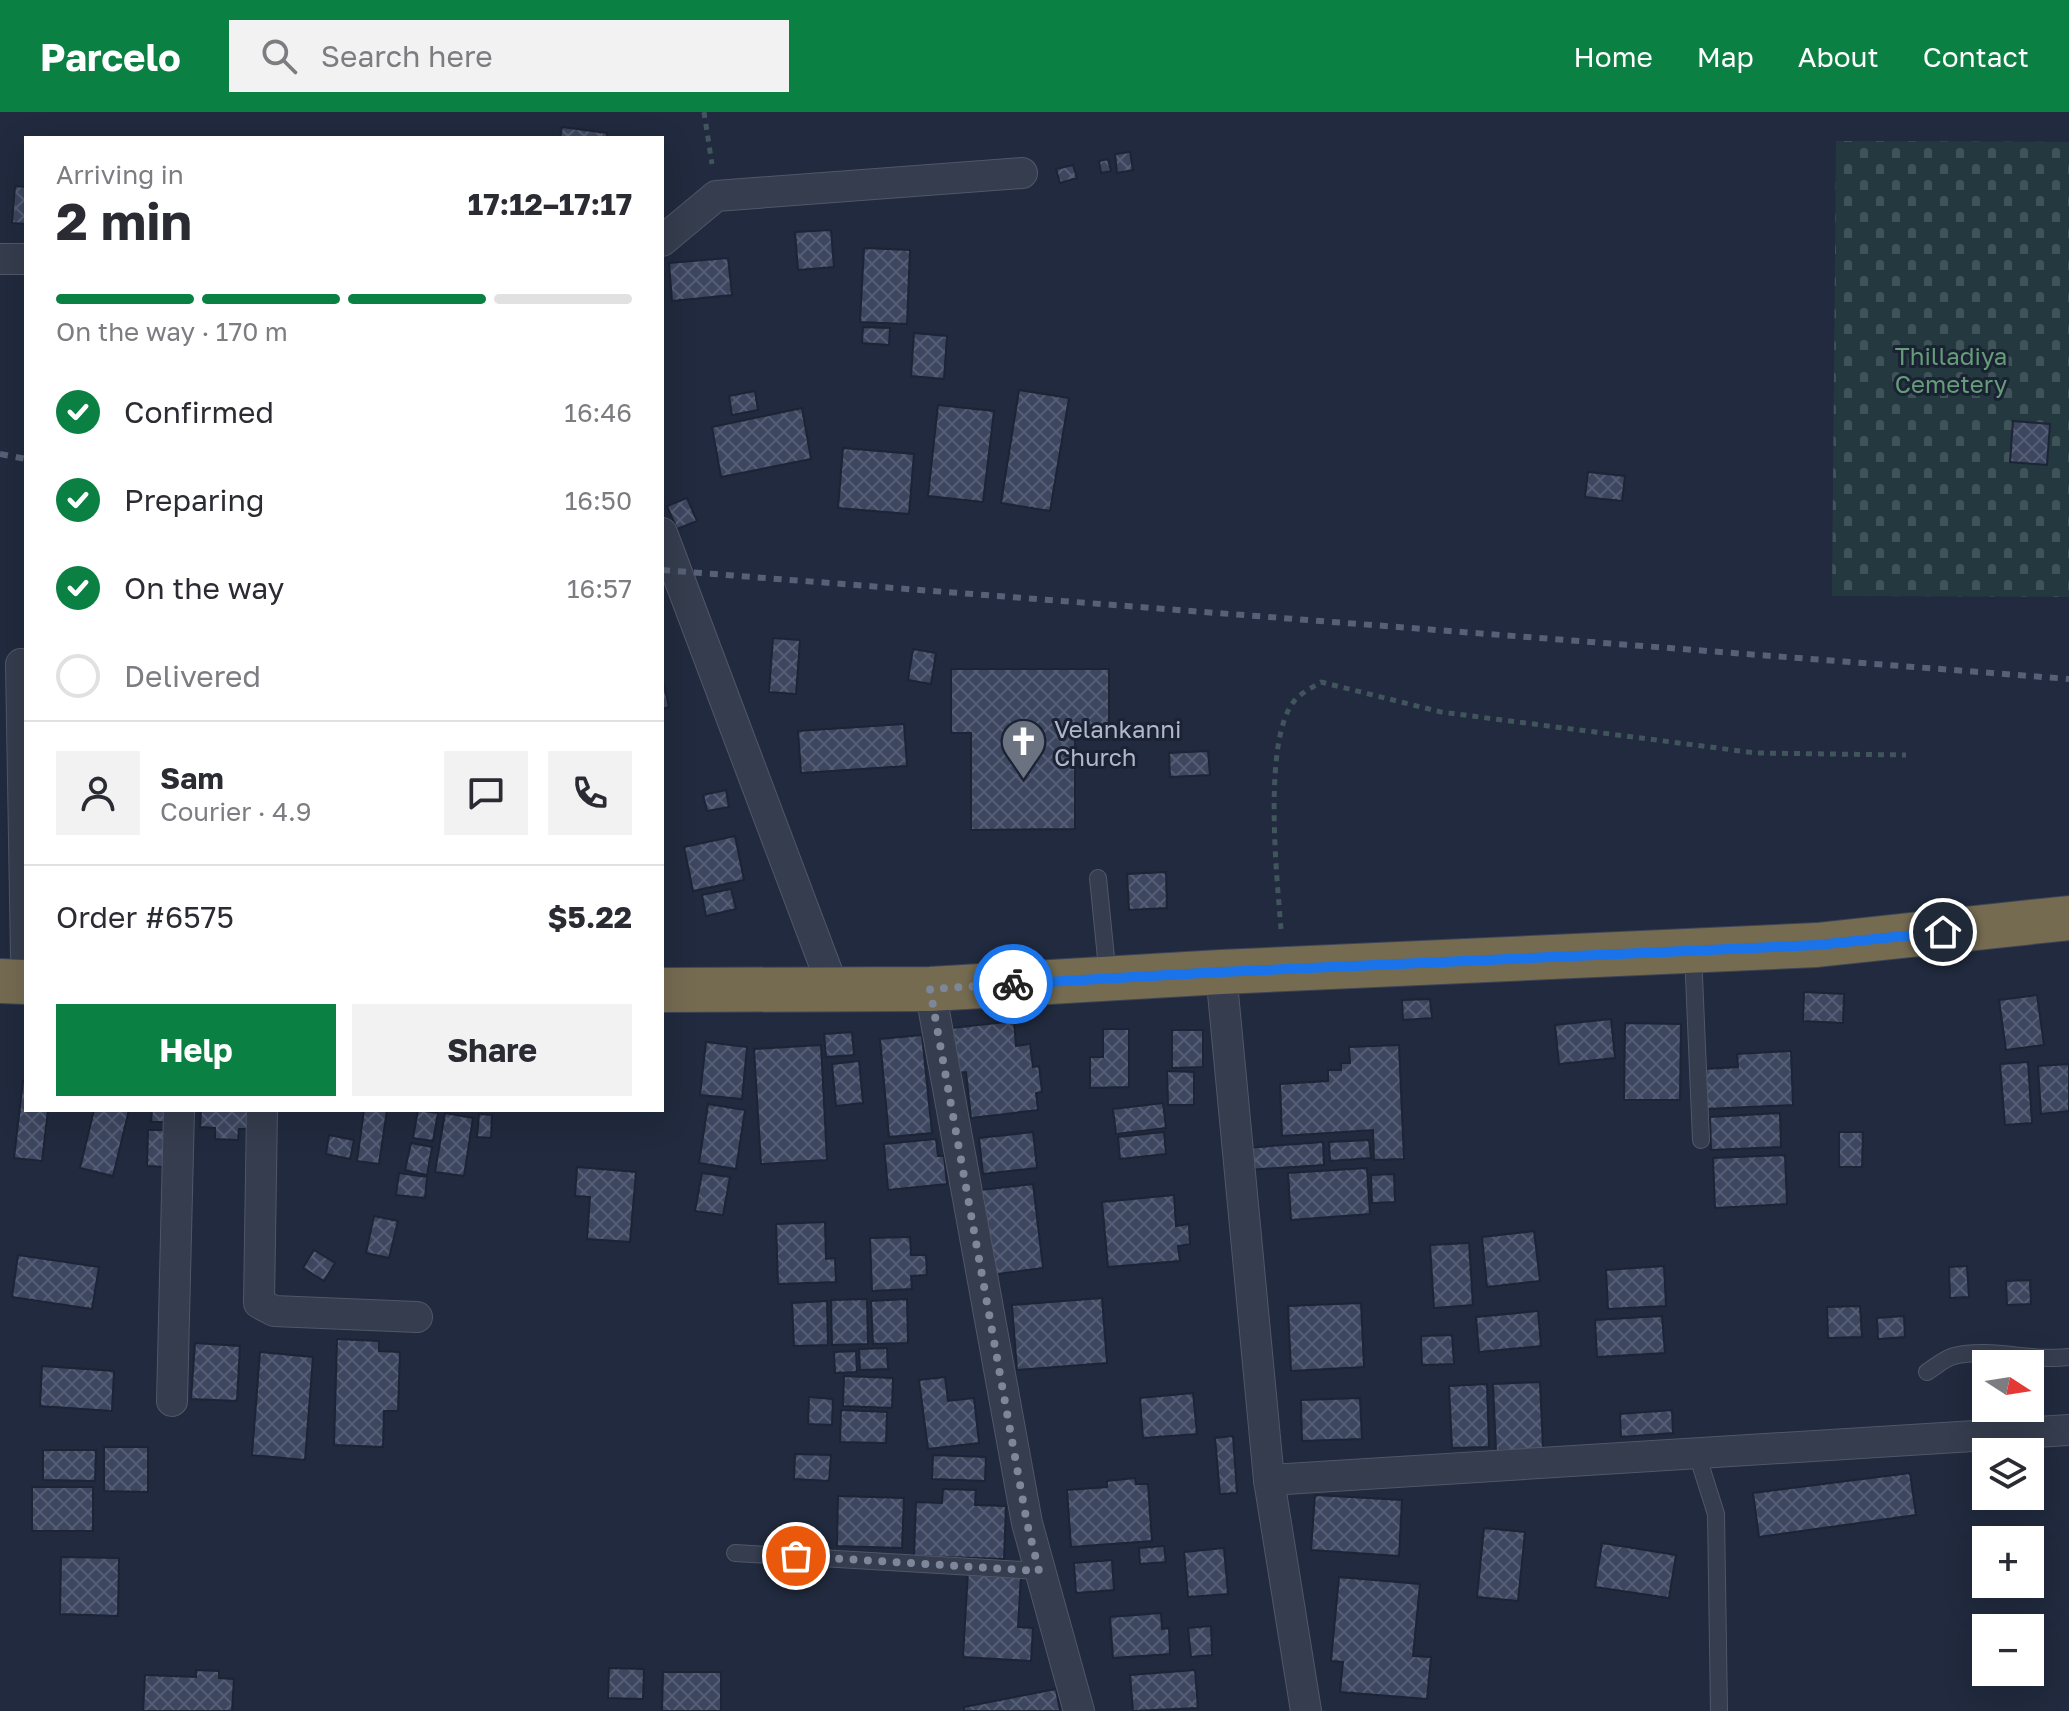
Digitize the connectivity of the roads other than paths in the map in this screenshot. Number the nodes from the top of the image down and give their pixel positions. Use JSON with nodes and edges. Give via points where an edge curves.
{"nodes":[{"id":1,"x":1022,"y":173,"type":"dead end"},
{"id":2,"x":664,"y":239,"type":"edge"},
{"id":3,"x":0,"y":259,"type":"edge"},
{"id":4,"x":24,"y":259,"type":"edge"},
{"id":5,"x":664,"y":538,"type":"edge"},
{"id":6,"x":21,"y":664,"type":"dead end"},
{"id":7,"x":24,"y":839,"type":"edge"},
{"id":8,"x":1098,"y":878,"type":"dead end"},
{"id":9,"x":2069,"y":918,"type":"edge"},
{"id":10,"x":1693,"y":951,"type":"junction"},
{"id":11,"x":1221,"y":972,"type":"junction"},
{"id":12,"x":1108,"y":979,"type":"junction"},
{"id":13,"x":0,"y":981,"type":"edge"},
{"id":14,"x":24,"y":982,"type":"edge"},
{"id":15,"x":930,"y":989,"type":"junction"},
{"id":16,"x":664,"y":990,"type":"edge"},
{"id":17,"x":834,"y":990,"type":"junction"},
{"id":18,"x":179,"y":1112,"type":"edge"},
{"id":19,"x":262,"y":1112,"type":"edge"},
{"id":20,"x":1701,"y":1140,"type":"dead end"},
{"id":21,"x":417,"y":1317,"type":"dead end"},
{"id":22,"x":2069,"y":1357,"type":"edge"},
{"id":23,"x":1927,"y":1372,"type":"dead end"},
{"id":24,"x":172,"y":1401,"type":"dead end"},
{"id":25,"x":2069,"y":1430,"type":"edge"},
{"id":26,"x":1697,"y":1454,"type":"junction"},
{"id":27,"x":1269,"y":1480,"type":"junction"},
{"id":28,"x":735,"y":1553,"type":"dead end"},
{"id":29,"x":1039,"y":1571,"type":"junction"},
{"id":30,"x":1079,"y":1711,"type":"edge"},
{"id":31,"x":1306,"y":1711,"type":"edge"},
{"id":32,"x":1719,"y":1711,"type":"edge"}],
"edges":[{"from":1,"to":2,"type":"street","via":[[716,196]]},
{"from":3,"to":4,"type":"street"},
{"from":5,"to":17,"type":"street"},
{"from":6,"to":7,"type":"street"},
{"from":8,"to":12,"type":"lane"},
{"from":9,"to":10,"type":"highway","via":[[1817,945]]},
{"from":10,"to":11,"type":"highway"},
{"from":10,"to":20,"type":"lane"},
{"from":11,"to":12,"type":"highway"},
{"from":11,"to":27,"type":"street"},
{"from":12,"to":15,"type":"highway"},
{"from":13,"to":14,"type":"highway"},
{"from":15,"to":17,"type":"highway"},
{"from":15,"to":29,"type":"street"},
{"from":16,"to":17,"type":"highway"},
{"from":18,"to":24,"type":"street"},
{"from":19,"to":21,"type":"street","via":[[259,1303],[274,1311]]},
{"from":22,"to":23,"type":"lane","via":[[1953,1356]]},
{"from":25,"to":26,"type":"street"},
{"from":26,"to":27,"type":"street"},
{"from":26,"to":32,"type":"lane","via":[[1716,1514]]},
{"from":27,"to":31,"type":"street"},
{"from":28,"to":29,"type":"lane"},
{"from":29,"to":30,"type":"street"}]}
